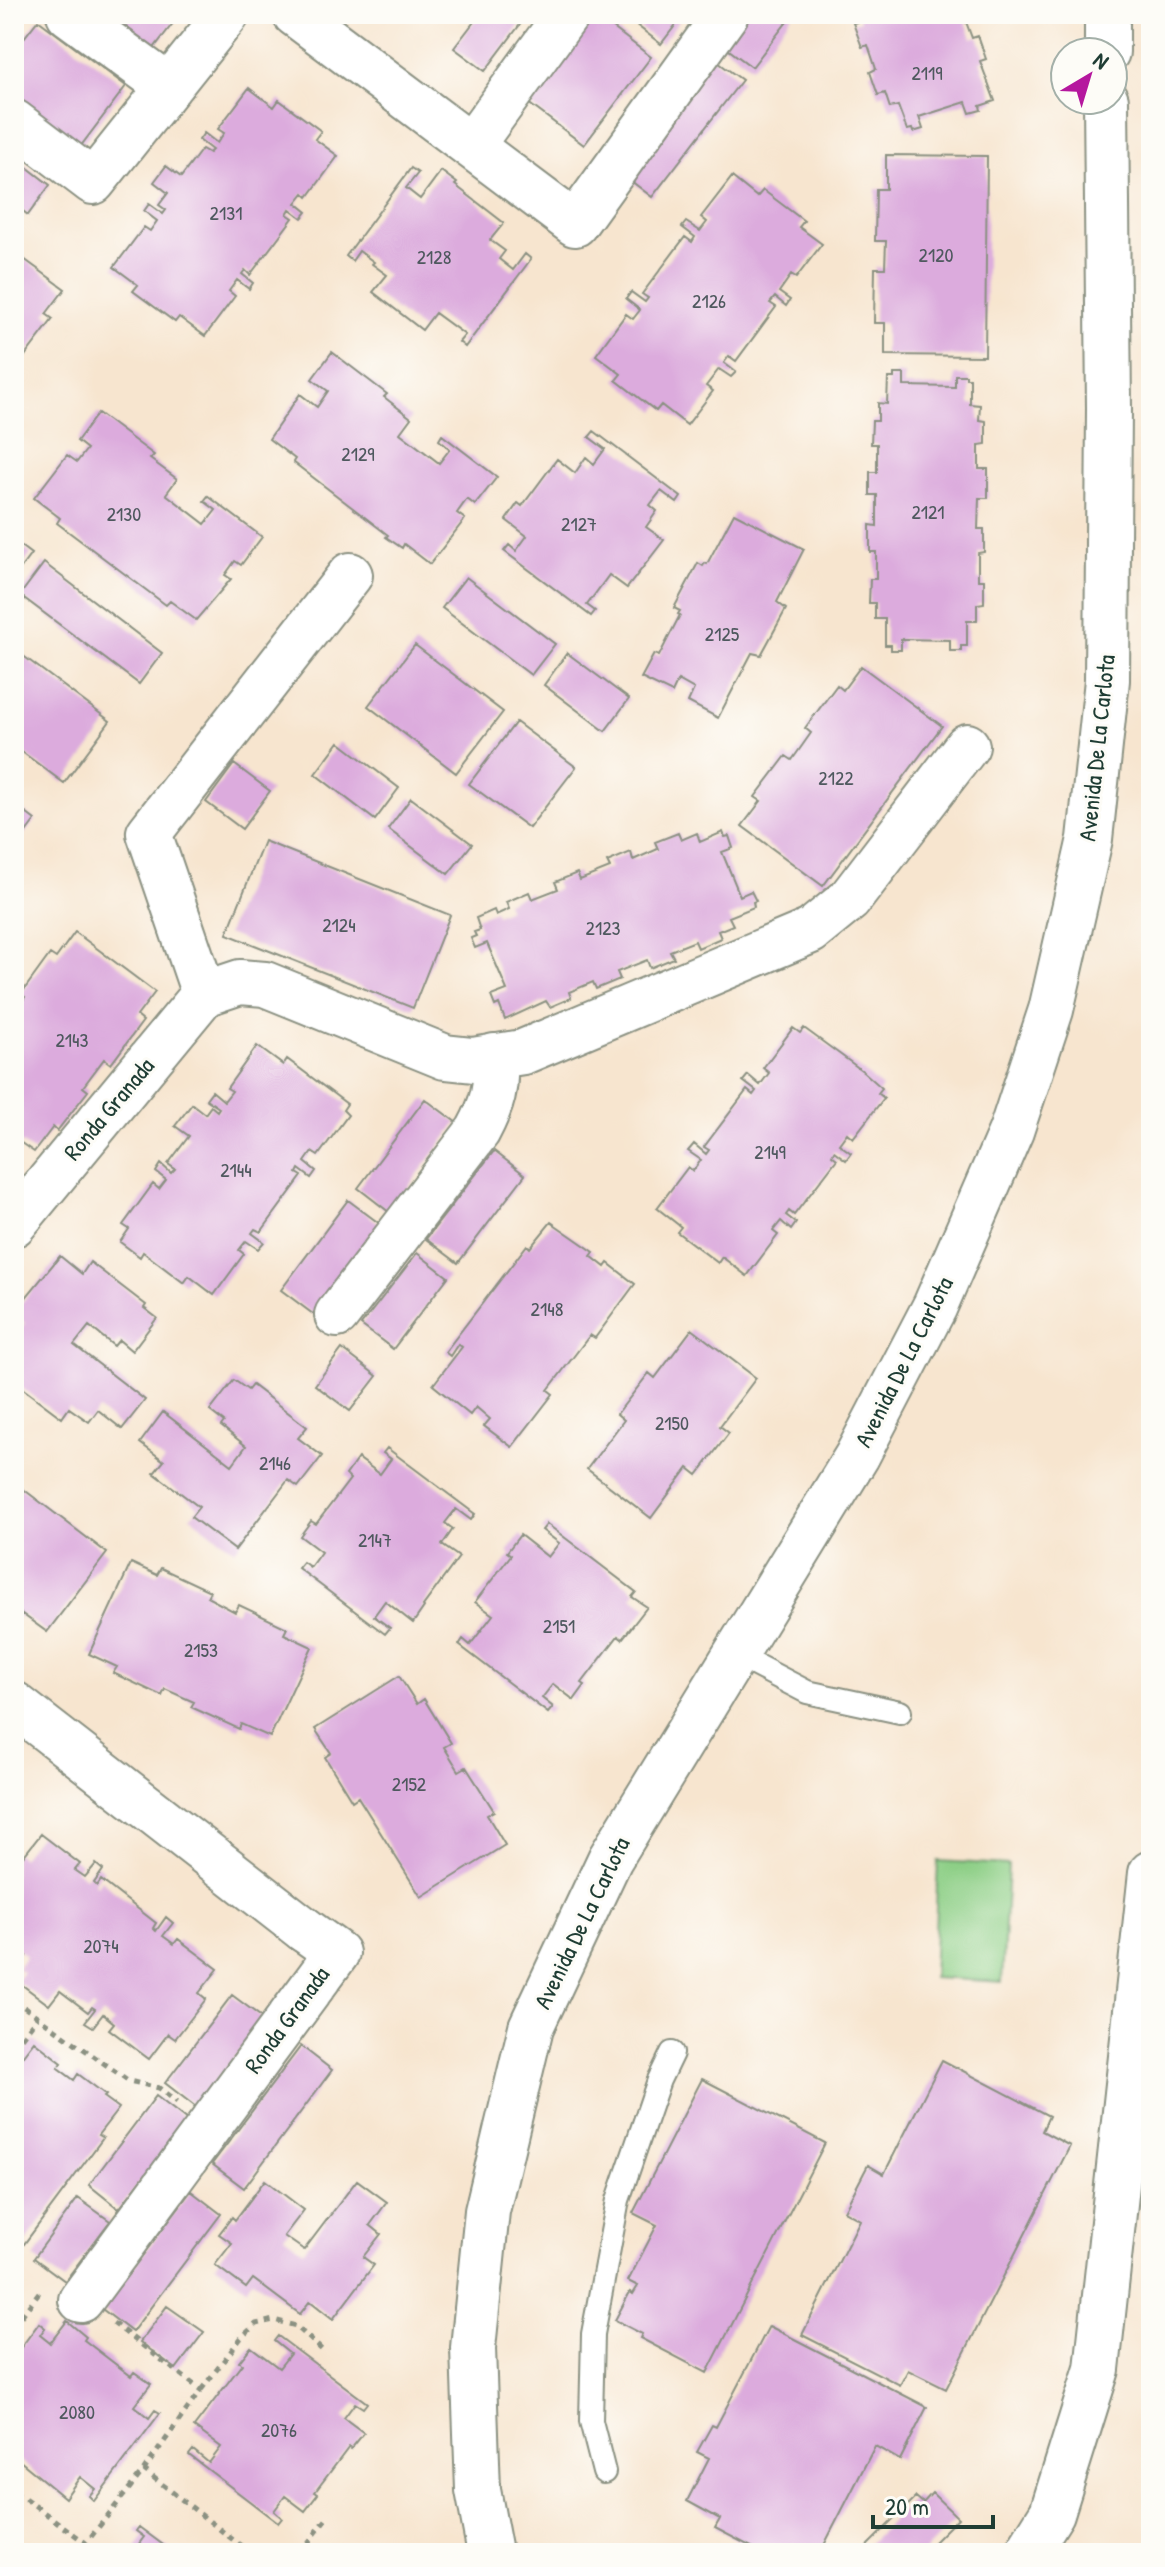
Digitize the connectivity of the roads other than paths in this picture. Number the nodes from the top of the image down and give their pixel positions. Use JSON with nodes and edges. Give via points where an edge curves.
{"nodes":[{"id":1,"x":69,"y":14,"type":"edge"},
{"id":2,"x":227,"y":14,"type":"edge"},
{"id":3,"x":295,"y":14,"type":"edge"},
{"id":4,"x":567,"y":14,"type":"edge"},
{"id":5,"x":726,"y":14,"type":"edge"},
{"id":6,"x":1107,"y":14,"type":"edge"},
{"id":7,"x":1107,"y":36,"type":"edge"},
{"id":8,"x":169,"y":87,"type":"junction"},
{"id":9,"x":1106,"y":116,"type":"edge"},
{"id":10,"x":14,"y":122,"type":"edge"},
{"id":11,"x":471,"y":146,"type":"junction"},
{"id":12,"x":350,"y":575,"type":"dead end"},
{"id":13,"x":967,"y":746,"type":"dead end"},
{"id":14,"x":204,"y":994,"type":"junction"},
{"id":15,"x":494,"y":1056,"type":"junction"},
{"id":16,"x":14,"y":1224,"type":"edge"},
{"id":17,"x":337,"y":1315,"type":"dead end"},
{"id":18,"x":736,"y":1655,"type":"junction"},
{"id":19,"x":14,"y":1704,"type":"edge"},
{"id":20,"x":900,"y":1712,"type":"dead end"},
{"id":21,"x":1151,"y":1873,"type":"edge"},
{"id":22,"x":672,"y":2053,"type":"dead end"},
{"id":23,"x":81,"y":2300,"type":"road end"},
{"id":24,"x":604,"y":2472,"type":"dead end"},
{"id":25,"x":490,"y":2553,"type":"edge"},
{"id":26,"x":1027,"y":2553,"type":"edge"}],
"edges":[{"from":1,"to":8,"type":"main road"},
{"from":2,"to":8,"type":"main road"},
{"from":3,"to":11,"type":"main road"},
{"from":4,"to":11,"type":"main road"},
{"from":5,"to":11,"type":"main road","via":[[575,224]]},
{"from":6,"to":7,"type":"main road"},
{"from":8,"to":10,"type":"main road","via":[[93,182]]},
{"from":9,"to":18,"type":"main road","name":"Avenida De La Carlota","via":[[1107,680],[1090,839],[1051,1010],[1011,1131],[935,1306],[857,1456]]},
{"from":12,"to":14,"type":"main road","via":[[149,833]]},
{"from":13,"to":15,"type":"main road","via":[[849,900],[811,931],[523,1052]]},
{"from":14,"to":15,"type":"main road","via":[[240,982],[265,984],[445,1057]]},
{"from":14,"to":16,"type":"main road","name":"Ronda Granada"},
{"from":15,"to":17,"type":"main road","via":[[492,1106],[478,1131]]},
{"from":18,"to":20,"type":"lane","via":[[807,1692]]},
{"from":18,"to":25,"type":"main road","name":"Avenida De La Carlota","via":[[610,1859],[531,2027],[487,2211],[473,2348],[478,2490]]},
{"from":19,"to":23,"type":"main road","name":"Ronda Granada","via":[[337,1953]]},
{"from":21,"to":26,"type":"main road","via":[[1097,2369],[1052,2513]]},
{"from":22,"to":24,"type":"lane","via":[[618,2200],[593,2334],[591,2421]]}]}
